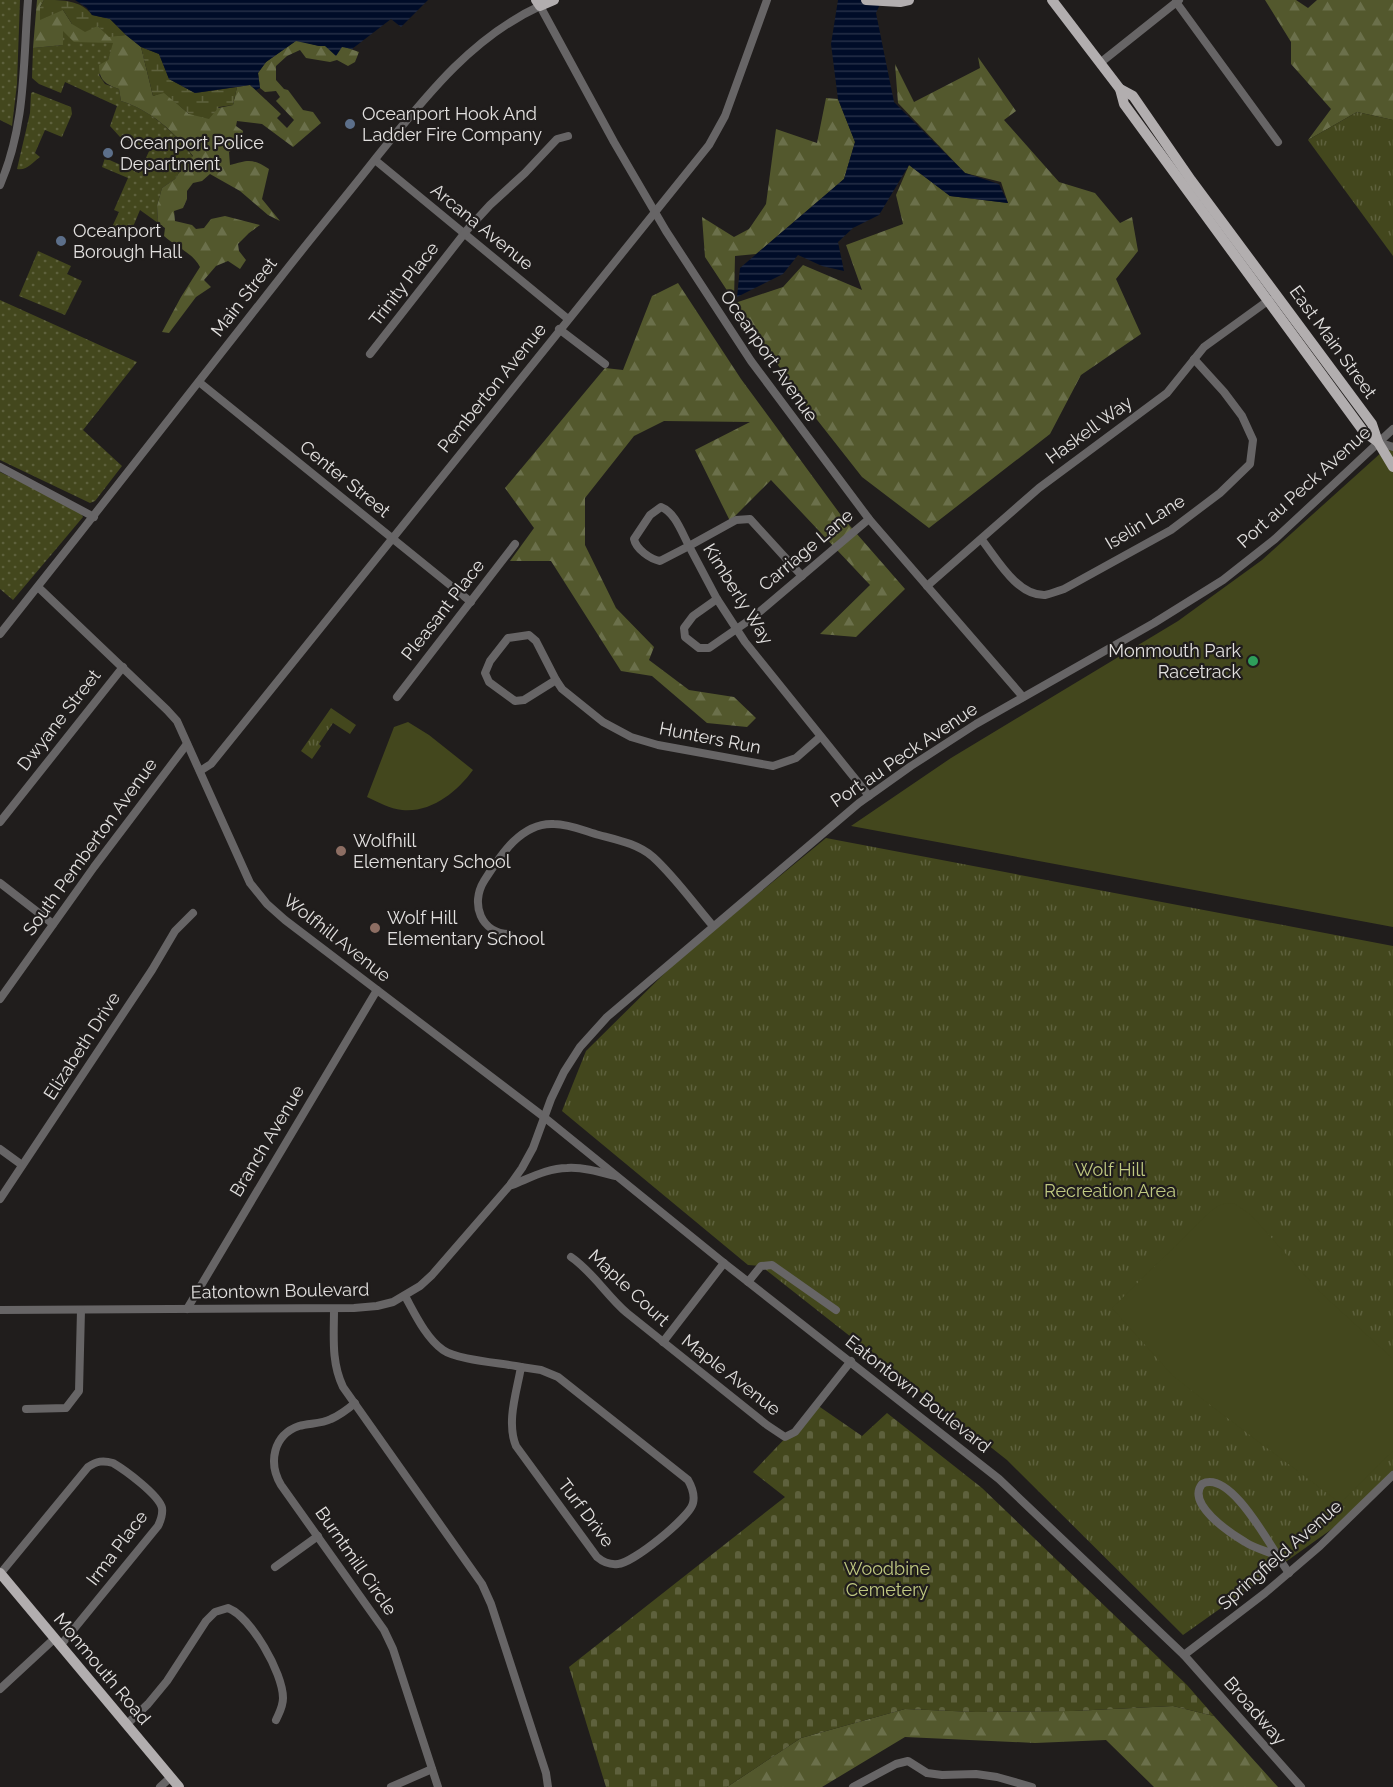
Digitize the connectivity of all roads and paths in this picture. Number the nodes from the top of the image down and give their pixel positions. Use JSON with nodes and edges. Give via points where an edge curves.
{"nodes":[{"id":1,"x":28,"y":0,"type":"edge"},
{"id":2,"x":554,"y":0,"type":"edge"},
{"id":3,"x":767,"y":0,"type":"edge"},
{"id":4,"x":866,"y":0,"type":"edge"},
{"id":5,"x":909,"y":0,"type":"edge"},
{"id":6,"x":1052,"y":0,"type":"edge"},
{"id":7,"x":1178,"y":1,"type":"edge"},
{"id":8,"x":538,"y":3,"type":"edge"},
{"id":9,"x":1100,"y":63,"type":"junction"},
{"id":10,"x":1120,"y":89,"type":"junction"},
{"id":11,"x":568,"y":136,"type":"dead end"},
{"id":12,"x":1278,"y":141,"type":"dead end"},
{"id":13,"x":375,"y":160,"type":"junction"},
{"id":14,"x":0,"y":185,"type":"edge"},
{"id":15,"x":654,"y":211,"type":"junction"},
{"id":16,"x":465,"y":234,"type":"junction"},
{"id":17,"x":1269,"y":300,"type":"junction"},
{"id":18,"x":568,"y":319,"type":"junction"},
{"id":19,"x":559,"y":330,"type":"junction"},
{"id":20,"x":370,"y":354,"type":"dead end"},
{"id":21,"x":1194,"y":359,"type":"junction"},
{"id":22,"x":604,"y":364,"type":"dead end"},
{"id":23,"x":199,"y":382,"type":"junction"},
{"id":24,"x":1393,"y":429,"type":"edge"},
{"id":25,"x":1378,"y":442,"type":"junction"},
{"id":26,"x":1393,"y":447,"type":"edge"},
{"id":27,"x":0,"y":467,"type":"edge"},
{"id":28,"x":1393,"y":467,"type":"edge"},
{"id":29,"x":94,"y":517,"type":"junction"},
{"id":30,"x":869,"y":519,"type":"junction"},
{"id":31,"x":392,"y":538,"type":"junction"},
{"id":32,"x":982,"y":540,"type":"junction"},
{"id":33,"x":515,"y":544,"type":"dead end"},
{"id":34,"x":689,"y":546,"type":"junction"},
{"id":35,"x":802,"y":576,"type":"junction"},
{"id":36,"x":927,"y":586,"type":"junction"},
{"id":37,"x":38,"y":587,"type":"junction"},
{"id":38,"x":717,"y":598,"type":"junction"},
{"id":39,"x":471,"y":602,"type":"junction"},
{"id":40,"x":737,"y":629,"type":"junction"},
{"id":41,"x":0,"y":634,"type":"edge"},
{"id":42,"x":123,"y":667,"type":"junction"},
{"id":43,"x":556,"y":680,"type":"junction"},
{"id":44,"x":397,"y":697,"type":"dead end"},
{"id":45,"x":1023,"y":697,"type":"junction"},
{"id":46,"x":820,"y":737,"type":"junction"},
{"id":47,"x":187,"y":744,"type":"junction"},
{"id":48,"x":200,"y":771,"type":"junction"},
{"id":49,"x":869,"y":796,"type":"junction"},
{"id":50,"x":0,"y":822,"type":"edge"},
{"id":51,"x":0,"y":883,"type":"edge"},
{"id":52,"x":193,"y":913,"type":"dead end"},
{"id":53,"x":53,"y":924,"type":"junction"},
{"id":54,"x":713,"y":927,"type":"junction"},
{"id":55,"x":509,"y":934,"type":"dead end"},
{"id":56,"x":377,"y":990,"type":"junction"},
{"id":57,"x":0,"y":999,"type":"edge"},
{"id":58,"x":544,"y":1117,"type":"junction"},
{"id":59,"x":0,"y":1149,"type":"edge"},
{"id":60,"x":22,"y":1165,"type":"junction"},
{"id":61,"x":616,"y":1176,"type":"junction"},
{"id":62,"x":510,"y":1185,"type":"junction"},
{"id":63,"x":0,"y":1199,"type":"edge"},
{"id":64,"x":572,"y":1257,"type":"dead end"},
{"id":65,"x":724,"y":1263,"type":"junction"},
{"id":66,"x":748,"y":1281,"type":"junction"},
{"id":67,"x":405,"y":1296,"type":"junction"},
{"id":68,"x":334,"y":1308,"type":"junction"},
{"id":69,"x":187,"y":1309,"type":"junction"},
{"id":70,"x":0,"y":1310,"type":"edge"},
{"id":71,"x":81,"y":1310,"type":"junction"},
{"id":72,"x":836,"y":1310,"type":"dead end"},
{"id":73,"x":663,"y":1342,"type":"junction"},
{"id":74,"x":851,"y":1361,"type":"junction"},
{"id":75,"x":521,"y":1366,"type":"junction"},
{"id":76,"x":356,"y":1403,"type":"junction"},
{"id":77,"x":26,"y":1408,"type":"dead end"},
{"id":78,"x":1393,"y":1475,"type":"edge"},
{"id":79,"x":318,"y":1536,"type":"junction"},
{"id":80,"x":1276,"y":1555,"type":"junction"},
{"id":81,"x":275,"y":1566,"type":"dead end"},
{"id":82,"x":1289,"y":1573,"type":"junction"},
{"id":83,"x":0,"y":1574,"type":"edge"},
{"id":84,"x":57,"y":1642,"type":"junction"},
{"id":85,"x":1184,"y":1655,"type":"junction"},
{"id":86,"x":0,"y":1689,"type":"edge"},
{"id":87,"x":276,"y":1720,"type":"dead end"},
{"id":88,"x":127,"y":1724,"type":"junction"},
{"id":89,"x":432,"y":1769,"type":"junction"},
{"id":90,"x":171,"y":1777,"type":"junction"},
{"id":91,"x":160,"y":1787,"type":"edge"},
{"id":92,"x":179,"y":1787,"type":"edge"},
{"id":93,"x":391,"y":1787,"type":"edge"},
{"id":94,"x":438,"y":1787,"type":"edge"},
{"id":95,"x":548,"y":1787,"type":"edge"},
{"id":96,"x":853,"y":1787,"type":"edge"},
{"id":97,"x":1032,"y":1787,"type":"edge"},
{"id":98,"x":1301,"y":1787,"type":"edge"}],
"edges":[{"from":1,"to":14,"type":"street","via":[[19,126]]},
{"from":2,"to":8,"type":"main road"},
{"from":3,"to":15,"type":"street","name":"Pemberton Avenue","via":[[720,128]]},
{"from":4,"to":5,"type":"main road"},
{"from":6,"to":9,"type":"main road","name":"East Main Street"},
{"from":7,"to":9,"type":"street"},
{"from":7,"to":12,"type":"street"},
{"from":8,"to":13,"type":"street","name":"Main Street","via":[[463,58]]},
{"from":8,"to":15,"type":"street","name":"Oceanport Avenue"},
{"from":9,"to":10,"type":"main road","name":"East Main Street"},
{"from":10,"to":17,"type":"main road","name":"East Main Street","via":[[1124,104]]},
{"from":10,"to":25,"type":"main road","name":"East Main Street","via":[[1133,96],[1372,424]]},
{"from":11,"to":16,"type":"street","name":"Trinity Place","via":[[557,139]]},
{"from":13,"to":16,"type":"street","name":"Arcana Avenue"},
{"from":13,"to":23,"type":"street","name":"Main Street"},
{"from":15,"to":18,"type":"street","name":"Pemberton Avenue"},
{"from":15,"to":30,"type":"street","name":"Oceanport Avenue","via":[[751,361]]},
{"from":16,"to":18,"type":"street","name":"Arcana Avenue"},
{"from":16,"to":20,"type":"street","name":"Trinity Place"},
{"from":17,"to":21,"type":"street","name":"Haskell Way","via":[[1204,347]]},
{"from":17,"to":25,"type":"main road","name":"East Main Street","via":[[1364,432]]},
{"from":18,"to":19,"type":"street","name":"Pemberton Avenue"},
{"from":19,"to":22,"type":"street"},
{"from":19,"to":31,"type":"street","name":"Pemberton Avenue"},
{"from":21,"to":32,"type":"street","name":"Haskell Way","via":[[1167,393],[1039,488]]},
{"from":21,"to":32,"type":"street","name":"Iselin Lane","via":[[1236,408],[1253,440],[1250,464],[1220,493],[1171,530],[1064,589],[1045,595],[1026,590],[1011,577]]},
{"from":23,"to":29,"type":"street","name":"Main Street"},
{"from":23,"to":31,"type":"street","name":"Center Street"},
{"from":24,"to":25,"type":"street","name":"Port au Peck Avenue"},
{"from":25,"to":26,"type":"street"},
{"from":25,"to":28,"type":"main road"},
{"from":25,"to":45,"type":"street","name":"Port au Peck Avenue","via":[[1275,538],[1223,580]]},
{"from":27,"to":29,"type":"street"},
{"from":29,"to":37,"type":"street","name":"Main Street"},
{"from":30,"to":35,"type":"street","name":"Carriage Lane"},
{"from":30,"to":36,"type":"street","name":"Oceanport Avenue"},
{"from":31,"to":39,"type":"street","name":"Center Street"},
{"from":31,"to":48,"type":"street","name":"Pemberton Avenue","via":[[211,764]]},
{"from":32,"to":36,"type":"street","name":"Haskell Way"},
{"from":33,"to":39,"type":"street","name":"Pleasant Place"},
{"from":34,"to":34,"type":"street","via":[[660,561],[641,550],[634,539],[650,515],[663,507]]},
{"from":34,"to":35,"type":"street","name":"Kimberly Way","via":[[743,518],[754,521]]},
{"from":34,"to":38,"type":"street","name":"Kimberly Way"},
{"from":35,"to":40,"type":"street","name":"Carriage Lane"},
{"from":36,"to":45,"type":"street","name":"Oceanport Avenue"},
{"from":37,"to":41,"type":"street","name":"Main Street"},
{"from":37,"to":42,"type":"street","name":"Wolfhill Avenue"},
{"from":38,"to":40,"type":"street","name":"Kimberly Way"},
{"from":38,"to":40,"type":"street","name":"Carriage Lane","via":[[689,620],[683,635],[705,649]]},
{"from":39,"to":44,"type":"street","name":"Pleasant Place"},
{"from":40,"to":46,"type":"street","name":"Kimberly Way"},
{"from":42,"to":47,"type":"street","name":"Wolfhill Avenue","via":[[172,715]]},
{"from":42,"to":50,"type":"street","name":"Dwyane Street"},
{"from":43,"to":43,"type":"street","via":[[530,635],[508,638],[485,673],[489,682],[520,702]]},
{"from":43,"to":46,"type":"street","name":"Hunters Run","via":[[591,713],[618,731],[646,742],[769,766],[796,758]]},
{"from":45,"to":49,"type":"street","name":"Port au Peck Avenue"},
{"from":46,"to":49,"type":"street","name":"Kimberly Way"},
{"from":47,"to":48,"type":"street","name":"Wolfhill Avenue"},
{"from":47,"to":53,"type":"street","name":"South Pemberton Avenue"},
{"from":48,"to":56,"type":"street","name":"Wolfhill Avenue","via":[[256,891],[285,920]]},
{"from":49,"to":54,"type":"street","name":"Port au Peck Avenue"},
{"from":51,"to":53,"type":"street"},
{"from":52,"to":60,"type":"street","name":"Elizabeth Drive","via":[[175,932]]},
{"from":53,"to":57,"type":"street","name":"South Pemberton Avenue"},
{"from":54,"to":55,"type":"street","via":[[645,851],[560,824],[546,824],[530,828],[516,839],[479,891],[477,905],[483,921],[494,931]]},
{"from":54,"to":58,"type":"street","name":"Port au Peck Avenue","via":[[589,1036],[564,1072]]},
{"from":56,"to":58,"type":"street","name":"Wolfhill Avenue"},
{"from":56,"to":69,"type":"street","name":"Branch Avenue"},
{"from":58,"to":61,"type":"street","name":"Wolfhill Avenue"},
{"from":58,"to":62,"type":"street","name":"Port au Peck Avenue","via":[[532,1148]]},
{"from":59,"to":60,"type":"street"},
{"from":60,"to":63,"type":"street","name":"Elizabeth Drive"},
{"from":61,"to":62,"type":"street","via":[[567,1168]]},
{"from":61,"to":65,"type":"street","name":"Eatontown Boulevard"},
{"from":62,"to":67,"type":"street","name":"Eatontown Boulevard","via":[[432,1275]]},
{"from":64,"to":73,"type":"street","name":"Maple Court","via":[[614,1302]]},
{"from":65,"to":66,"type":"street","name":"Eatontown Boulevard"},
{"from":65,"to":73,"type":"street"},
{"from":66,"to":72,"type":"street","via":[[761,1266],[772,1265]]},
{"from":66,"to":74,"type":"street","name":"Eatontown Boulevard"},
{"from":67,"to":68,"type":"street","name":"Eatontown Boulevard","via":[[377,1306]]},
{"from":67,"to":75,"type":"street","name":"Turf Drive","via":[[417,1318],[448,1353]]},
{"from":68,"to":69,"type":"street","name":"Eatontown Boulevard"},
{"from":68,"to":76,"type":"street","via":[[336,1370]]},
{"from":69,"to":71,"type":"street","name":"Eatontown Boulevard"},
{"from":70,"to":71,"type":"street","name":"Eatontown Boulevard"},
{"from":71,"to":77,"type":"street","via":[[79,1391],[66,1408]]},
{"from":73,"to":74,"type":"street","name":"Maple Avenue","via":[[785,1437],[795,1432]]},
{"from":74,"to":85,"type":"street","name":"Eatontown Boulevard","via":[[999,1479]]},
{"from":75,"to":75,"type":"street","name":"Turf Drive","via":[[512,1420],[516,1446],[597,1557],[611,1564],[631,1560],[690,1510],[693,1495],[688,1480],[558,1377]]},
{"from":76,"to":79,"type":"street","name":"Burntmill Circle","via":[[330,1420],[291,1430],[274,1452],[278,1480]]},
{"from":76,"to":95,"type":"street","via":[[487,1594]]},
{"from":78,"to":82,"type":"street","name":"Springfield Avenue"},
{"from":79,"to":81,"type":"street"},
{"from":79,"to":89,"type":"street","name":"Burntmill Circle","via":[[384,1630]]},
{"from":80,"to":80,"type":"street","via":[[1264,1530],[1227,1489],[1215,1482],[1202,1484],[1198,1496],[1211,1516],[1247,1544]]},
{"from":80,"to":82,"type":"street"},
{"from":82,"to":85,"type":"street","name":"Springfield Avenue"},
{"from":83,"to":84,"type":"main road","name":"Monmouth Road"},
{"from":83,"to":84,"type":"street","name":"Irma Place","via":[[94,1463],[113,1463],[157,1499],[162,1516],[158,1526]]},
{"from":84,"to":86,"type":"street","name":"Irma Place"},
{"from":84,"to":88,"type":"main road","name":"Monmouth Road"},
{"from":85,"to":98,"type":"street","name":"Broadway"},
{"from":87,"to":88,"type":"street","via":[[283,1698],[272,1661],[241,1616],[228,1608],[215,1612],[206,1621],[163,1688]]},
{"from":88,"to":90,"type":"main road","name":"Monmouth Road"},
{"from":89,"to":93,"type":"street"},
{"from":89,"to":94,"type":"street","name":"Burntmill Circle"},
{"from":90,"to":91,"type":"street"},
{"from":90,"to":92,"type":"main road","name":"Monmouth Road"},
{"from":96,"to":97,"type":"street","via":[[908,1761],[927,1773],[997,1777]]}]}
